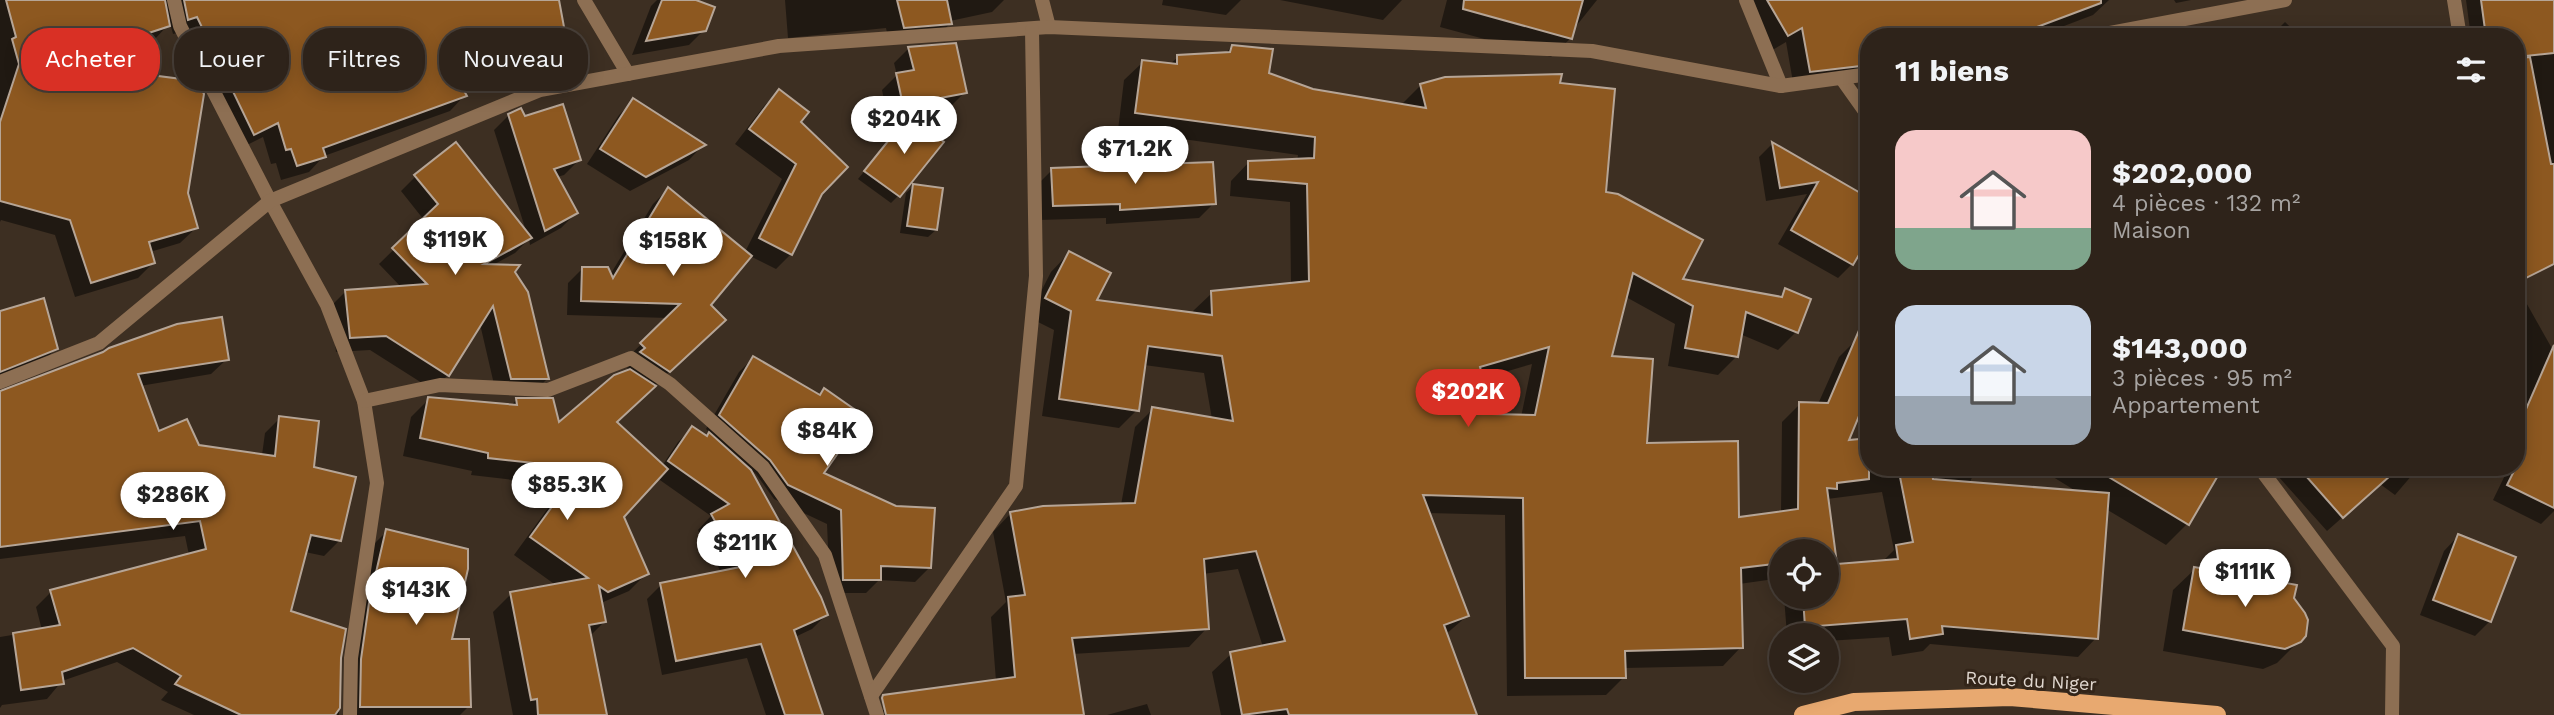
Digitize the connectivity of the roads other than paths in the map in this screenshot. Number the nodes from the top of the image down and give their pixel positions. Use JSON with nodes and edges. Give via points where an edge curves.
{"nodes":[{"id":1,"x":174,"y":0,"type":"edge"},
{"id":2,"x":584,"y":0,"type":"edge"},
{"id":3,"x":1042,"y":0,"type":"edge"},
{"id":4,"x":1746,"y":0,"type":"edge"},
{"id":5,"x":2286,"y":0,"type":"edge"},
{"id":6,"x":2454,"y":0,"type":"edge"},
{"id":7,"x":1049,"y":27,"type":"junction"},
{"id":8,"x":2136,"y":28,"type":"edge"},
{"id":9,"x":2459,"y":28,"type":"edge"},
{"id":10,"x":1032,"y":30,"type":"junction"},
{"id":11,"x":628,"y":74,"type":"junction"},
{"id":12,"x":1860,"y":76,"type":"edge"},
{"id":13,"x":1842,"y":79,"type":"junction"},
{"id":14,"x":1781,"y":86,"type":"junction"},
{"id":15,"x":1860,"y":104,"type":"edge"},
{"id":16,"x":270,"y":201,"type":"junction"},
{"id":17,"x":0,"y":382,"type":"edge"},
{"id":18,"x":364,"y":401,"type":"junction"},
{"id":19,"x":2266,"y":476,"type":"edge"},
{"id":20,"x":871,"y":696,"type":"junction"},
{"id":21,"x":350,"y":715,"type":"edge"},
{"id":22,"x":877,"y":715,"type":"edge"},
{"id":23,"x":1803,"y":715,"type":"edge"},
{"id":24,"x":2217,"y":715,"type":"edge"},
{"id":25,"x":2392,"y":715,"type":"edge"}],
"edges":[{"from":1,"to":16,"type":"street","via":[[180,26]]},
{"from":2,"to":11,"type":"street"},
{"from":3,"to":7,"type":"street"},
{"from":4,"to":14,"type":"street"},
{"from":5,"to":8,"type":"street"},
{"from":6,"to":9,"type":"street"},
{"from":7,"to":10,"type":"street"},
{"from":7,"to":14,"type":"street","via":[[1592,51]]},
{"from":10,"to":11,"type":"street","via":[[779,46]]},
{"from":10,"to":20,"type":"street","via":[[1036,276],[1016,486]]},
{"from":11,"to":16,"type":"street","via":[[540,90]]},
{"from":12,"to":13,"type":"street"},
{"from":13,"to":14,"type":"street"},
{"from":13,"to":15,"type":"street"},
{"from":16,"to":17,"type":"street","via":[[99,343]]},
{"from":16,"to":18,"type":"street","via":[[327,304]]},
{"from":18,"to":20,"type":"street","via":[[440,385],[548,390],[631,358],[670,384],[763,467],[810,533],[825,555]]},
{"from":18,"to":21,"type":"street","via":[[377,483],[351,658]]},
{"from":19,"to":25,"type":"street","via":[[2393,646]]},
{"from":20,"to":22,"type":"street"},
{"from":23,"to":24,"type":"main road","name":"Route du Niger","via":[[1854,702],[2010,697]]}]}
